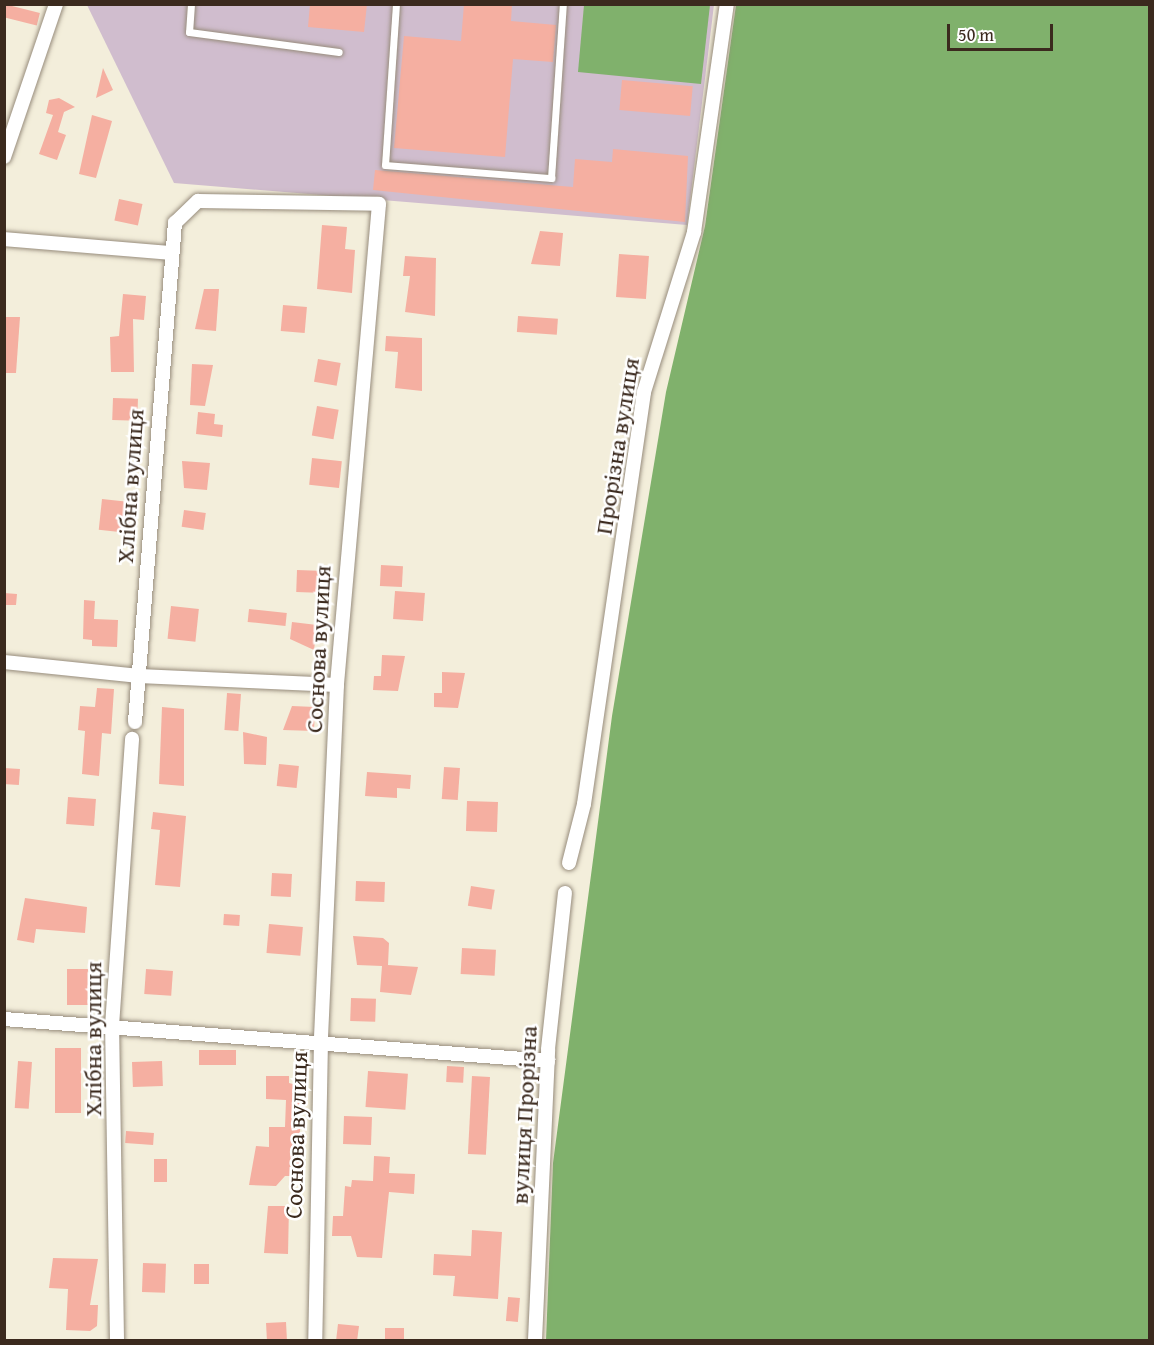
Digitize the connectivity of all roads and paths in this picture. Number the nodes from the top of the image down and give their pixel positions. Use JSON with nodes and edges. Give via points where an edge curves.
{"nodes":[{"id":1,"x":56,"y":4,"type":"edge"},
{"id":2,"x":191,"y":4,"type":"edge"},
{"id":3,"x":396,"y":4,"type":"edge"},
{"id":4,"x":563,"y":4,"type":"edge"},
{"id":5,"x":727,"y":4,"type":"edge"},
{"id":6,"x":339,"y":52,"type":"dead end"},
{"id":7,"x":4,"y":157,"type":"edge"},
{"id":8,"x":4,"y":239,"type":"edge"},
{"id":9,"x":171,"y":253,"type":"junction"},
{"id":10,"x":4,"y":663,"type":"edge"},
{"id":11,"x":139,"y":676,"type":"junction"},
{"id":12,"x":337,"y":685,"type":"junction"},
{"id":13,"x":135,"y":722,"type":"dead end"},
{"id":14,"x":132,"y":739,"type":"dead end"},
{"id":15,"x":569,"y":863,"type":"dead end"},
{"id":16,"x":566,"y":893,"type":"dead end"},
{"id":17,"x":4,"y":1018,"type":"edge"},
{"id":18,"x":112,"y":1026,"type":"junction"},
{"id":19,"x":321,"y":1041,"type":"junction"},
{"id":20,"x":548,"y":1061,"type":"junction"},
{"id":21,"x":117,"y":1341,"type":"edge"},
{"id":22,"x":315,"y":1341,"type":"edge"},
{"id":23,"x":535,"y":1341,"type":"edge"}],
"edges":[{"from":1,"to":7,"type":"street"},
{"from":2,"to":6,"type":"lane","via":[[189,32]]},
{"from":3,"to":4,"type":"lane","via":[[385,165],[551,178]]},
{"from":5,"to":15,"type":"street","name":"Прорізна вулиця","via":[[693,231],[644,392],[584,804]]},
{"from":8,"to":9,"type":"street"},
{"from":9,"to":11,"type":"street","name":"Хлібна вулиця"},
{"from":9,"to":12,"type":"street","name":"Соснова вулиця","via":[[175,223],[198,201],[379,204]]},
{"from":10,"to":11,"type":"street"},
{"from":11,"to":12,"type":"street"},
{"from":11,"to":13,"type":"street","name":"Хлібна вулиця"},
{"from":12,"to":19,"type":"street","name":"Соснова вулиця"},
{"from":14,"to":18,"type":"street","name":"Хлібна вулиця"},
{"from":16,"to":20,"type":"street","name":"вулиця Прорізна"},
{"from":17,"to":18,"type":"street"},
{"from":18,"to":19,"type":"street"},
{"from":18,"to":21,"type":"street","name":"Хлібна вулиця"},
{"from":19,"to":20,"type":"street"},
{"from":19,"to":22,"type":"street","name":"Соснова вулиця"},
{"from":20,"to":23,"type":"street","name":"вулиця Прорізна"}]}
